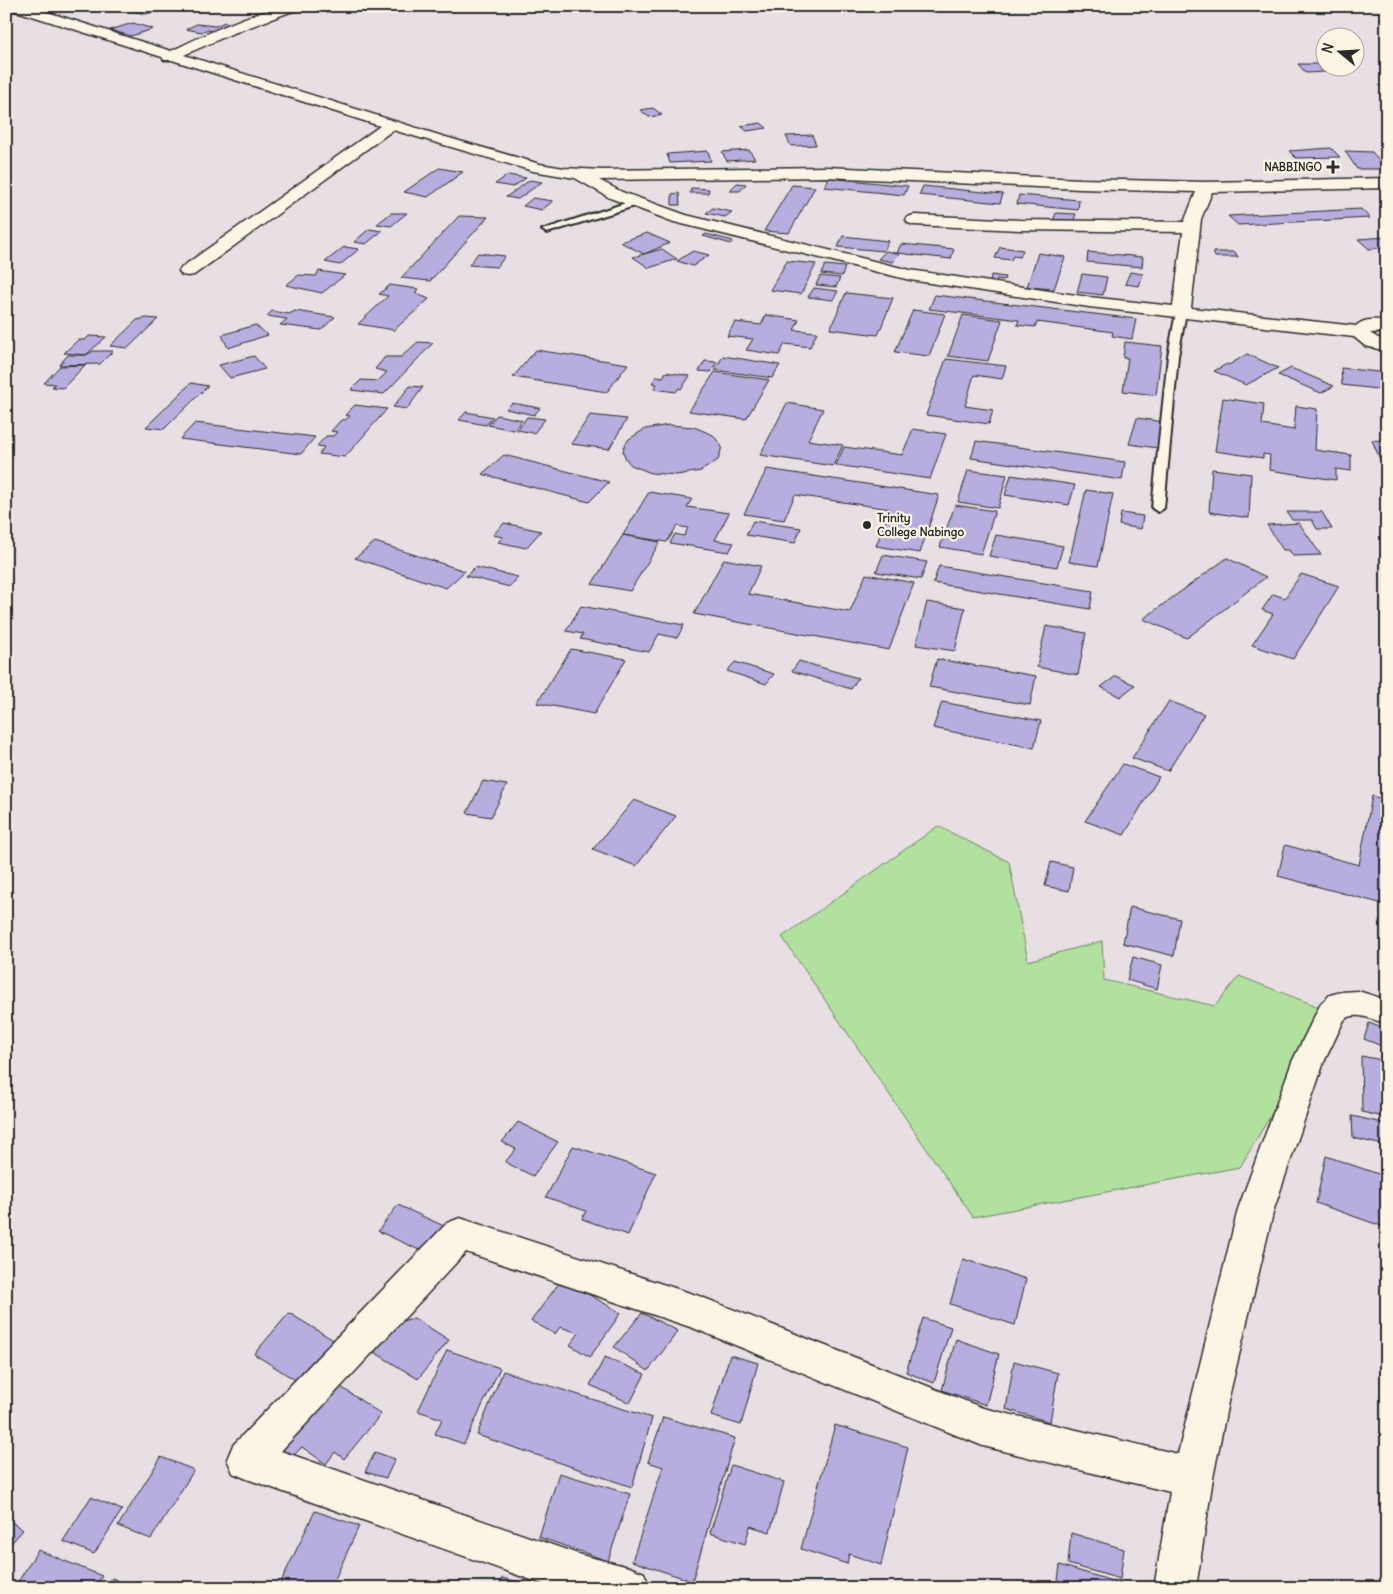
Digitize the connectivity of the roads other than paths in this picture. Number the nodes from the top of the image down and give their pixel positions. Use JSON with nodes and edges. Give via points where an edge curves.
{"nodes":[{"id":1,"x":14,"y":6,"type":"edge"},
{"id":2,"x":294,"y":6,"type":"edge"},
{"id":3,"x":377,"y":6,"type":"edge"},
{"id":4,"x":452,"y":6,"type":"edge"},
{"id":5,"x":36,"y":14,"type":"junction"},
{"id":6,"x":14,"y":20,"type":"dead end"},
{"id":7,"x":169,"y":56,"type":"junction"},
{"id":8,"x":390,"y":125,"type":"junction"},
{"id":9,"x":579,"y":175,"type":"junction"},
{"id":10,"x":1387,"y":183,"type":"edge"},
{"id":11,"x":1206,"y":187,"type":"junction"},
{"id":12,"x":635,"y":203,"type":"junction"},
{"id":13,"x":914,"y":220,"type":"dead end"},
{"id":14,"x":1192,"y":227,"type":"junction"},
{"id":15,"x":547,"y":230,"type":"dead end"},
{"id":16,"x":188,"y":271,"type":"dead end"},
{"id":17,"x":1181,"y":312,"type":"junction"},
{"id":18,"x":1387,"y":326,"type":"edge"},
{"id":19,"x":1360,"y":332,"type":"junction"},
{"id":20,"x":1387,"y":345,"type":"edge"},
{"id":21,"x":1158,"y":508,"type":"dead end"},
{"id":22,"x":1387,"y":1012,"type":"edge"},
{"id":23,"x":1193,"y":1478,"type":"junction"},
{"id":24,"x":629,"y":1588,"type":"edge"},
{"id":25,"x":1175,"y":1588,"type":"edge"}],
"edges":[{"from":1,"to":5,"type":"street"},
{"from":2,"to":7,"type":"street"},
{"from":3,"to":4,"type":"street"},
{"from":5,"to":6,"type":"street"},
{"from":5,"to":7,"type":"street"},
{"from":7,"to":8,"type":"street"},
{"from":8,"to":9,"type":"street","via":[[529,165]]},
{"from":8,"to":16,"type":"street"},
{"from":9,"to":11,"type":"street","via":[[826,172]]},
{"from":9,"to":12,"type":"street"},
{"from":10,"to":11,"type":"street"},
{"from":11,"to":14,"type":"street"},
{"from":12,"to":15,"type":"lane"},
{"from":12,"to":17,"type":"street","via":[[680,219],[910,275],[1089,302]]},
{"from":13,"to":14,"type":"street"},
{"from":14,"to":17,"type":"street"},
{"from":17,"to":19,"type":"street"},
{"from":17,"to":21,"type":"lane","via":[[1173,356]]},
{"from":18,"to":19,"type":"street","via":[[1366,326]]},
{"from":19,"to":20,"type":"street","via":[[1370,341]]},
{"from":22,"to":23,"type":"street","via":[[1358,1003],[1341,1004],[1332,1012],[1308,1062],[1256,1209]]},
{"from":23,"to":24,"type":"street","via":[[983,1426],[699,1313],[460,1234],[247,1458],[581,1576]]},
{"from":23,"to":25,"type":"street"}]}
